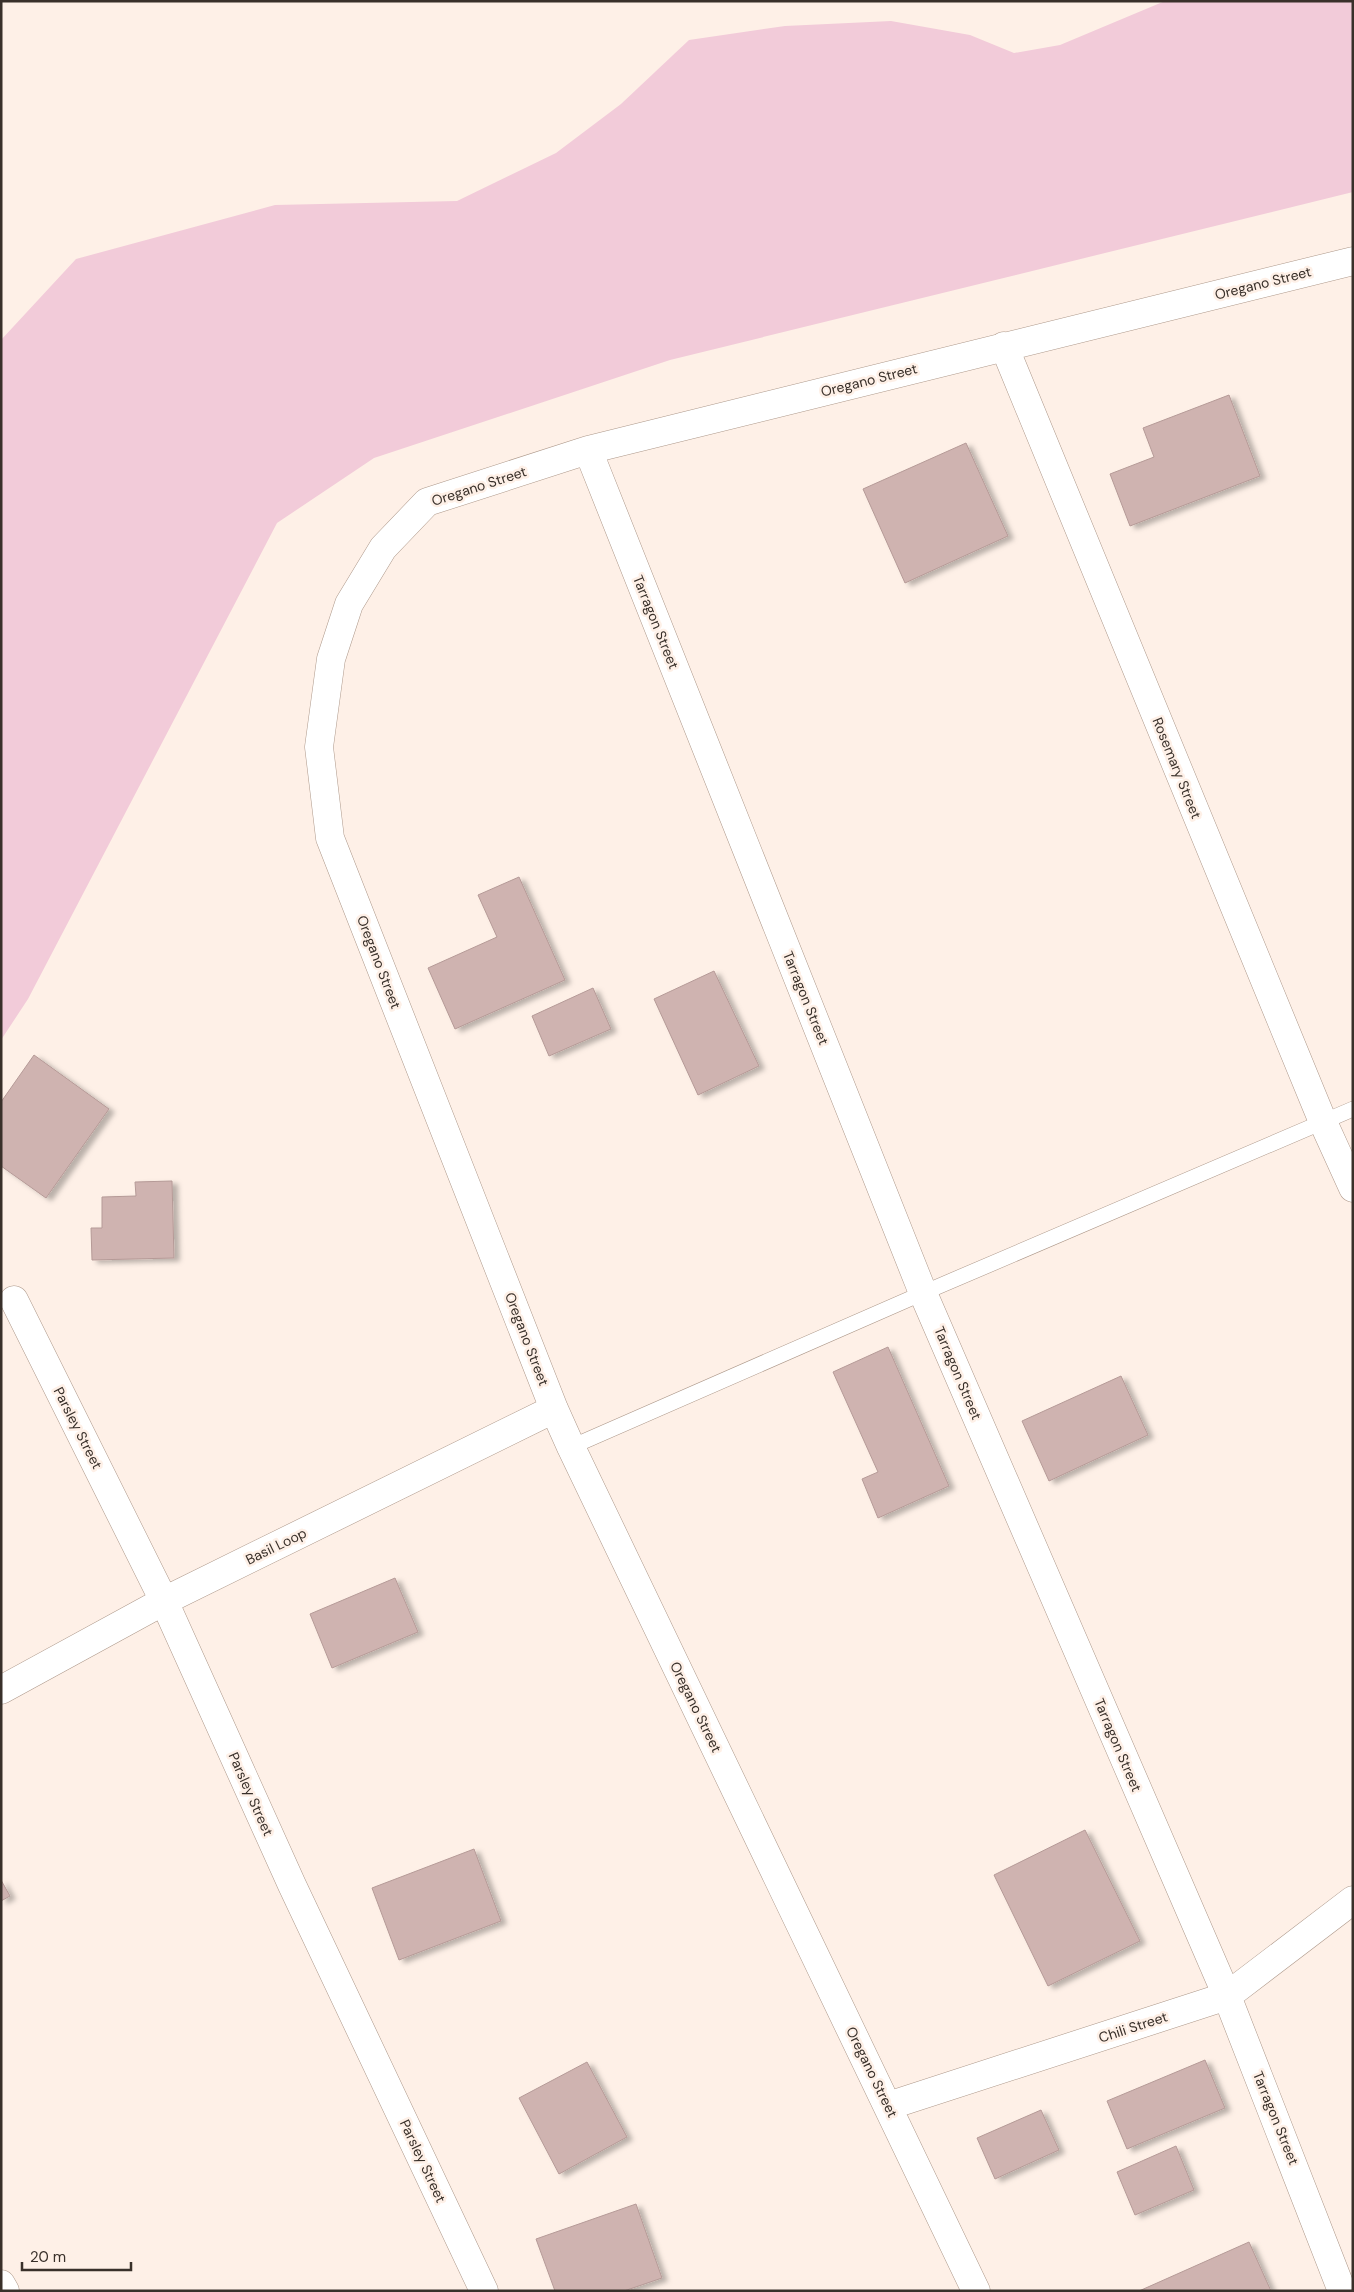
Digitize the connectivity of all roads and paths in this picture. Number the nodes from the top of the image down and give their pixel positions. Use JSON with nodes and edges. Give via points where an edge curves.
{"nodes":[{"id":1,"x":1353,"y":261,"type":"edge"},
{"id":2,"x":1004,"y":346,"type":"junction"},
{"id":3,"x":588,"y":450,"type":"junction"},
{"id":4,"x":1353,"y":1109,"type":"edge"},
{"id":5,"x":1323,"y":1122,"type":"junction"},
{"id":6,"x":1353,"y":1188,"type":"edge"},
{"id":7,"x":923,"y":1293,"type":"junction"},
{"id":8,"x":14,"y":1300,"type":"dead end"},
{"id":9,"x":554,"y":1409,"type":"junction"},
{"id":10,"x":571,"y":1447,"type":"junction"},
{"id":11,"x":164,"y":1600,"type":"junction"},
{"id":12,"x":1,"y":1690,"type":"edge"},
{"id":13,"x":1353,"y":1900,"type":"edge"},
{"id":14,"x":1227,"y":1996,"type":"junction"},
{"id":15,"x":888,"y":2106,"type":"junction"},
{"id":16,"x":1,"y":2284,"type":"edge"},
{"id":17,"x":5,"y":2291,"type":"edge"},
{"id":18,"x":484,"y":2291,"type":"edge"},
{"id":19,"x":976,"y":2291,"type":"edge"},
{"id":20,"x":1342,"y":2291,"type":"edge"}],
"edges":[{"from":1,"to":2,"type":"street","name":"Oregano Street"},
{"from":2,"to":3,"type":"street","name":"Oregano Street"},
{"from":2,"to":5,"type":"street","name":"Rosemary Street"},
{"from":3,"to":7,"type":"street","name":"Tarragon Street"},
{"from":3,"to":9,"type":"street","name":"Oregano Street","via":[[427,502],[383,548],[349,604],[331,659],[319,747],[330,838]]},
{"from":4,"to":5,"type":"lane"},
{"from":5,"to":6,"type":"street","name":"Rosemary Street"},
{"from":5,"to":7,"type":"lane"},
{"from":7,"to":10,"type":"lane"},
{"from":7,"to":14,"type":"street","name":"Tarragon Street"},
{"from":8,"to":11,"type":"street","name":"Parsley Street"},
{"from":9,"to":10,"type":"street","name":"Oregano Street"},
{"from":9,"to":11,"type":"street","name":"Basil Loop"},
{"from":10,"to":15,"type":"street","name":"Oregano Street"},
{"from":11,"to":12,"type":"street","name":"Basil Loop"},
{"from":11,"to":18,"type":"street","name":"Parsley Street","via":[[292,1885]]},
{"from":13,"to":14,"type":"street","name":"Chili Street"},
{"from":14,"to":15,"type":"street","name":"Chili Street"},
{"from":14,"to":20,"type":"street","name":"Tarragon Street"},
{"from":15,"to":19,"type":"street","name":"Oregano Street"},
{"from":16,"to":17,"type":"street"}]}
